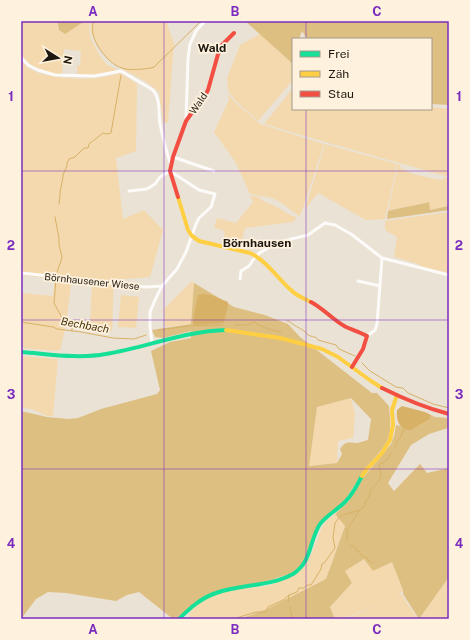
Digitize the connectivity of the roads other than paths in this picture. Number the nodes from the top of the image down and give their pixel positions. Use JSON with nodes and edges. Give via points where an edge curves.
{"nodes":[{"id":1,"x":205,"y":21,"type":"edge"},
{"id":2,"x":234,"y":33,"type":"dead end"},
{"id":3,"x":21,"y":57,"type":"edge"},
{"id":4,"x":186,"y":121,"type":"junction"},
{"id":5,"x":173,"y":157,"type":"junction"},
{"id":6,"x":171,"y":165,"type":"junction"},
{"id":7,"x":170,"y":171,"type":"junction"},
{"id":8,"x":214,"y":171,"type":"dead end"},
{"id":9,"x":129,"y":191,"type":"dead end"},
{"id":10,"x":192,"y":236,"type":"junction"},
{"id":11,"x":256,"y":256,"type":"junction"},
{"id":12,"x":382,"y":258,"type":"junction"},
{"id":13,"x":22,"y":274,"type":"dead end"},
{"id":14,"x":449,"y":275,"type":"edge"},
{"id":15,"x":240,"y":279,"type":"dead end"},
{"id":16,"x":358,"y":281,"type":"dead end"},
{"id":17,"x":162,"y":286,"type":"junction"},
{"id":18,"x":380,"y":286,"type":"junction"},
{"id":19,"x":366,"y":336,"type":"junction"},
{"id":20,"x":152,"y":343,"type":"junction"},
{"id":21,"x":21,"y":352,"type":"edge"},
{"id":22,"x":351,"y":366,"type":"junction"},
{"id":23,"x":397,"y":396,"type":"junction"},
{"id":24,"x":449,"y":414,"type":"edge"},
{"id":25,"x":179,"y":619,"type":"edge"}],
"edges":[{"from":1,"to":4,"type":"street","name":"Wald","via":[[196,31],[190,44]]},
{"from":2,"to":4,"type":"street","name":"Wald","via":[[220,47],[208,90]]},
{"from":3,"to":6,"type":"street","via":[[28,65],[55,75],[94,76],[121,71],[153,90],[159,103],[160,122]]},
{"from":4,"to":5,"type":"street"},
{"from":5,"to":6,"type":"street"},
{"from":5,"to":8,"type":"street"},
{"from":6,"to":7,"type":"street"},
{"from":7,"to":9,"type":"street","via":[[147,189]]},
{"from":7,"to":10,"type":"street"},
{"from":7,"to":10,"type":"street","via":[[199,190],[215,194],[211,207],[199,218]]},
{"from":10,"to":11,"type":"street","via":[[199,241]]},
{"from":10,"to":17,"type":"street","via":[[177,269]]},
{"from":11,"to":12,"type":"street","via":[[279,242],[308,235],[325,223],[335,225],[351,234]]},
{"from":11,"to":15,"type":"street","via":[[249,266],[241,271]]},
{"from":11,"to":19,"type":"street","via":[[293,292],[347,327]]},
{"from":12,"to":14,"type":"street"},
{"from":12,"to":18,"type":"street"},
{"from":13,"to":17,"type":"street","name":"Börnhausener Wiese","via":[[146,287]]},
{"from":16,"to":18,"type":"street"},
{"from":17,"to":20,"type":"street","via":[[150,312]]},
{"from":18,"to":19,"type":"street","via":[[378,324],[375,330]]},
{"from":19,"to":22,"type":"street","via":[[365,347]]},
{"from":20,"to":21,"type":"street","via":[[95,356]]},
{"from":20,"to":22,"type":"street","via":[[179,336],[226,330],[315,346]]},
{"from":22,"to":23,"type":"street"},
{"from":23,"to":24,"type":"street"},
{"from":23,"to":25,"type":"street","via":[[392,410],[393,430],[387,446],[367,469],[345,503],[320,524],[309,555],[299,569],[273,581],[222,590],[209,595]]}]}
